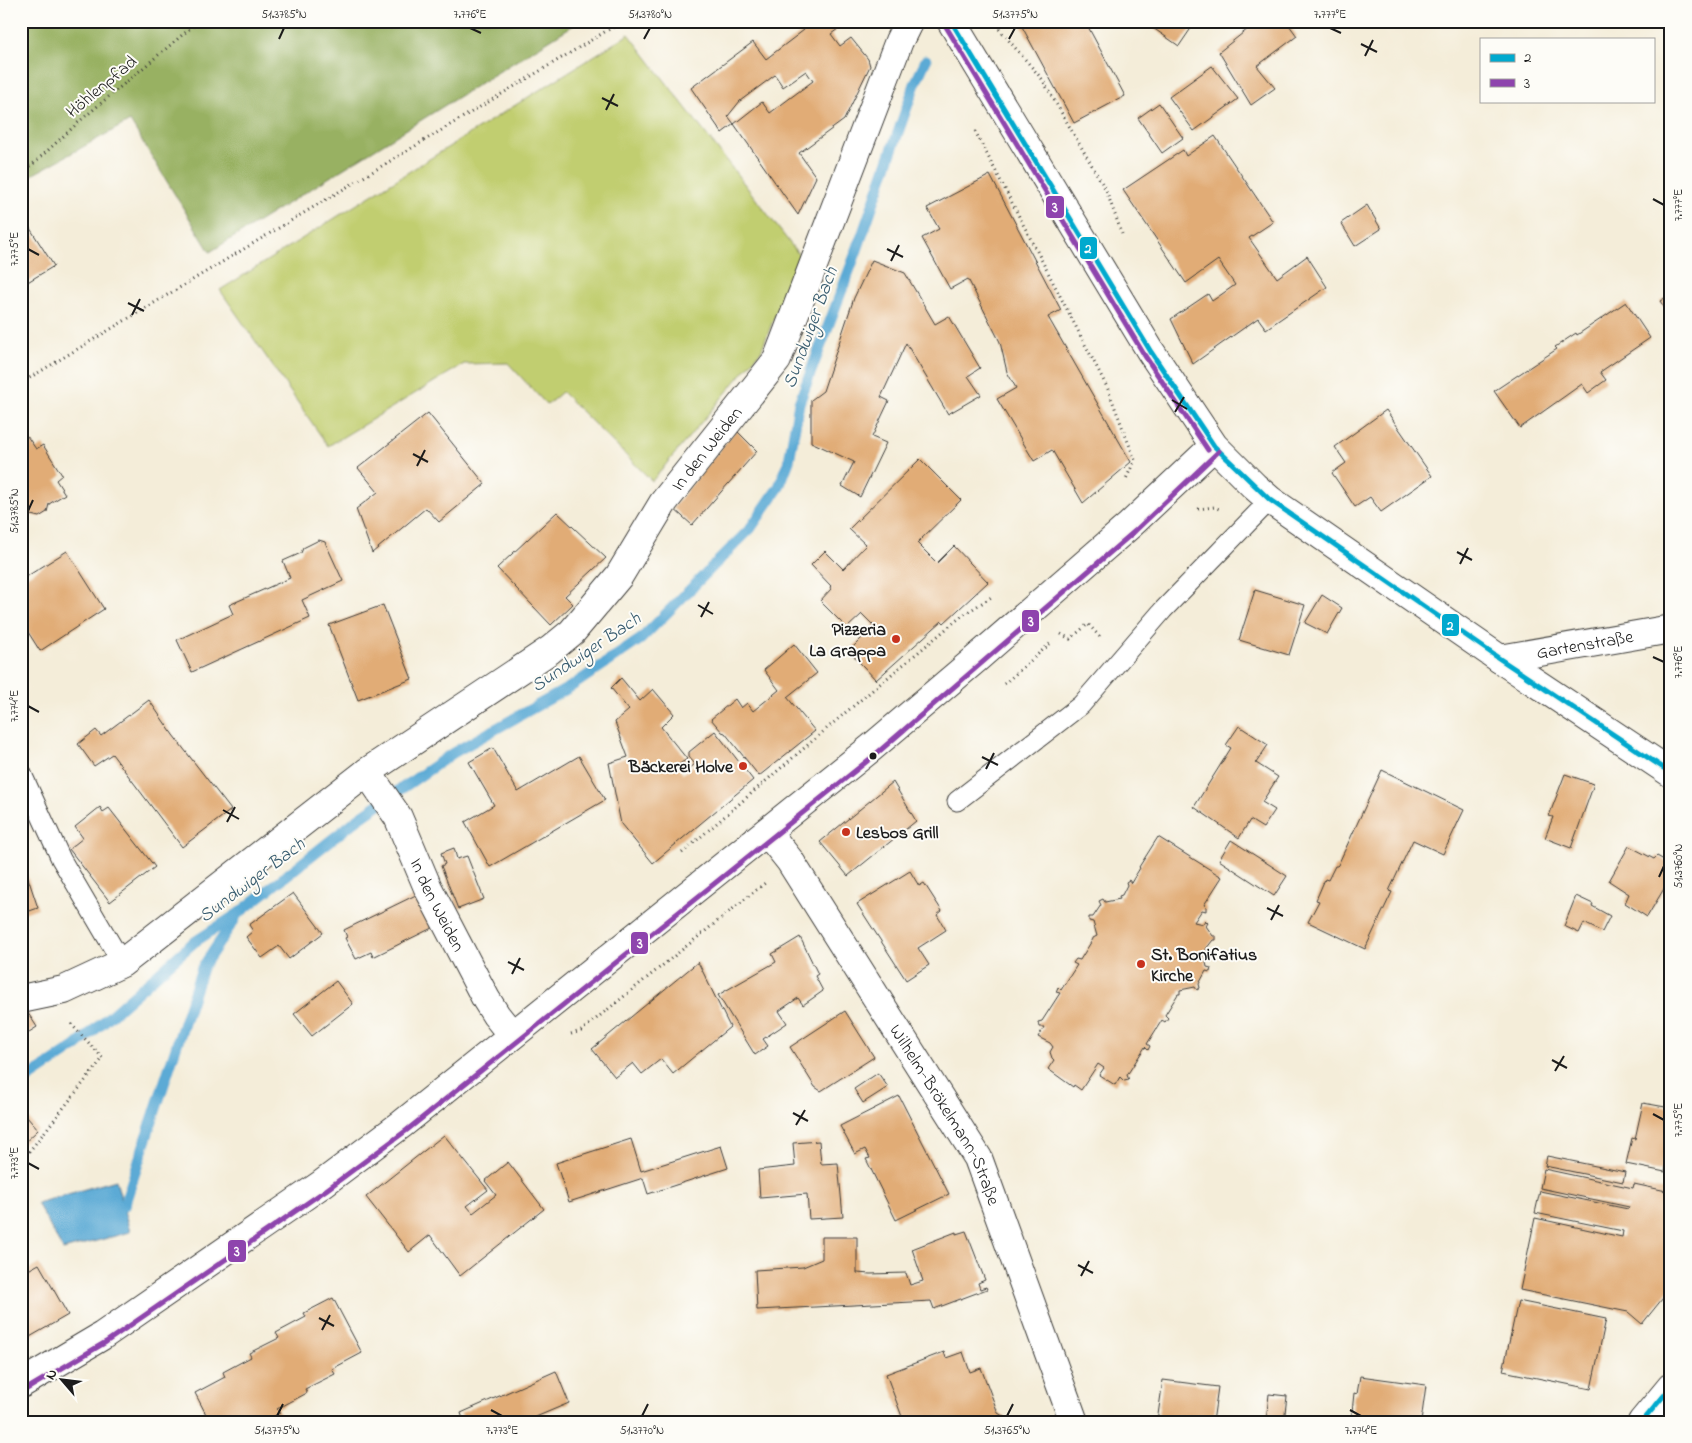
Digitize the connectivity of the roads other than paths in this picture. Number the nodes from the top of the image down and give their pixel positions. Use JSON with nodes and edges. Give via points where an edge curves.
{"nodes":[{"id":1,"x":909,"y":21,"type":"edge"},
{"id":2,"x":951,"y":21,"type":"edge"},
{"id":3,"x":1214,"y":446,"type":"junction"},
{"id":4,"x":1262,"y":493,"type":"junction"},
{"id":5,"x":1671,"y":629,"type":"edge"},
{"id":6,"x":1500,"y":660,"type":"junction"},
{"id":7,"x":21,"y":772,"type":"edge"},
{"id":8,"x":1671,"y":773,"type":"edge"},
{"id":9,"x":370,"y":777,"type":"junction"},
{"id":10,"x":957,"y":801,"type":"dead end"},
{"id":11,"x":767,"y":832,"type":"junction"},
{"id":12,"x":122,"y":963,"type":"junction"},
{"id":13,"x":21,"y":998,"type":"edge"},
{"id":14,"x":512,"y":1036,"type":"junction"},
{"id":15,"x":21,"y":1384,"type":"edge"},
{"id":16,"x":1671,"y":1387,"type":"edge"},
{"id":17,"x":1074,"y":1422,"type":"edge"},
{"id":18,"x":1642,"y":1422,"type":"edge"}],
"edges":[{"from":1,"to":9,"type":"street","name":"In den Weiden","via":[[777,360],[663,503],[619,576],[572,632]]},
{"from":2,"to":3,"type":"street","via":[[1151,352]]},
{"from":3,"to":4,"type":"street"},
{"from":3,"to":11,"type":"street","via":[[1130,525],[976,659]]},
{"from":4,"to":6,"type":"street"},
{"from":4,"to":10,"type":"lane","via":[[1080,705]]},
{"from":5,"to":6,"type":"street","name":"Gartenstraße"},
{"from":6,"to":8,"type":"street"},
{"from":7,"to":12,"type":"lane","via":[[61,859]]},
{"from":9,"to":12,"type":"street","name":"In den Weiden"},
{"from":9,"to":14,"type":"street","name":"In den Weiden","via":[[398,817],[450,931],[486,999]]},
{"from":11,"to":14,"type":"street"},
{"from":11,"to":17,"type":"street","name":"Wilhelm-Brökelmann-Straße","via":[[790,861],[978,1158]]},
{"from":12,"to":13,"type":"street","name":"In den Weiden","via":[[64,990]]},
{"from":14,"to":15,"type":"street","via":[[322,1184],[102,1336]]},
{"from":16,"to":18,"type":"street"}]}
